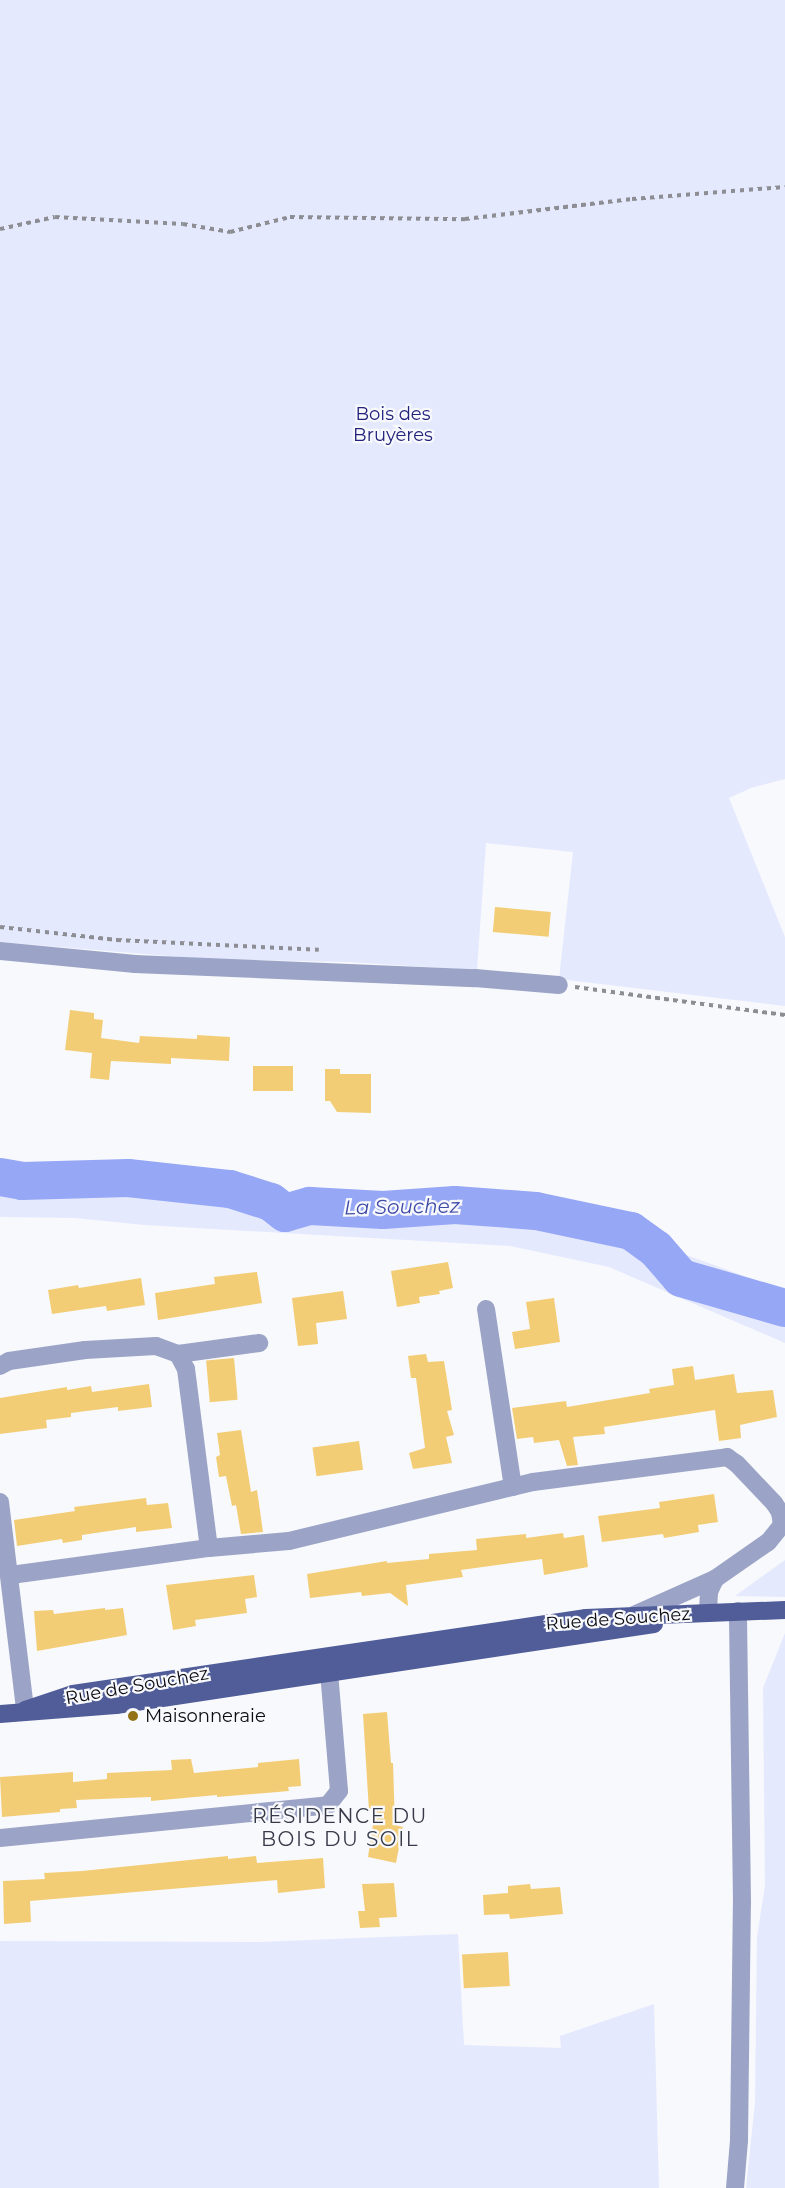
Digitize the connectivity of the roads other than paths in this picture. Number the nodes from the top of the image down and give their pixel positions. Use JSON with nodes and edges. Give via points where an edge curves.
{"nodes":[{"id":1,"x":0,"y":951,"type":"edge"},
{"id":2,"x":558,"y":985,"type":"road end"},
{"id":3,"x":486,"y":1309,"type":"dead end"},
{"id":4,"x":259,"y":1343,"type":"dead end"},
{"id":5,"x":178,"y":1354,"type":"junction"},
{"id":6,"x":0,"y":1366,"type":"edge"},
{"id":7,"x":513,"y":1487,"type":"junction"},
{"id":8,"x":0,"y":1502,"type":"edge"},
{"id":9,"x":209,"y":1548,"type":"junction"},
{"id":10,"x":11,"y":1575,"type":"junction"},
{"id":11,"x":715,"y":1578,"type":"junction"},
{"id":12,"x":7,"y":1596,"type":"edge"},
{"id":13,"x":785,"y":1610,"type":"edge"},
{"id":14,"x":738,"y":1611,"type":"junction"},
{"id":15,"x":708,"y":1613,"type":"junction"},
{"id":16,"x":634,"y":1615,"type":"junction"},
{"id":17,"x":329,"y":1663,"type":"junction"},
{"id":18,"x":25,"y":1710,"type":"junction"},
{"id":19,"x":0,"y":1714,"type":"edge"},
{"id":20,"x":0,"y":1838,"type":"edge"},
{"id":21,"x":735,"y":2188,"type":"edge"}],
"edges":[{"from":1,"to":2,"type":"street","via":[[135,964]]},
{"from":3,"to":7,"type":"street"},
{"from":4,"to":5,"type":"street"},
{"from":5,"to":6,"type":"street","via":[[156,1346],[132,1347],[28,1358]]},
{"from":5,"to":9,"type":"street","via":[[186,1370]]},
{"from":7,"to":9,"type":"street","via":[[290,1541]]},
{"from":7,"to":11,"type":"street","via":[[727,1457],[780,1512],[782,1525],[777,1533]]},
{"from":8,"to":10,"type":"street"},
{"from":9,"to":10,"type":"street"},
{"from":10,"to":12,"type":"street"},
{"from":11,"to":15,"type":"street","via":[[709,1592]]},
{"from":11,"to":16,"type":"street"},
{"from":12,"to":18,"type":"street"},
{"from":13,"to":14,"type":"main road"},
{"from":14,"to":15,"type":"main road"},
{"from":14,"to":21,"type":"street","via":[[742,1903]]},
{"from":15,"to":16,"type":"main road","name":"Rue de Souchez"},
{"from":15,"to":17,"type":"main road","name":"Rue de Souchez","via":[[583,1636]]},
{"from":16,"to":17,"type":"main road","name":"Rue de Souchez","via":[[586,1618]]},
{"from":17,"to":18,"type":"main road","name":"Rue de Souchez","via":[[73,1694]]},
{"from":17,"to":20,"type":"street","via":[[339,1791],[328,1805]]},
{"from":18,"to":19,"type":"main road","name":"Rue de Souchez"}]}
